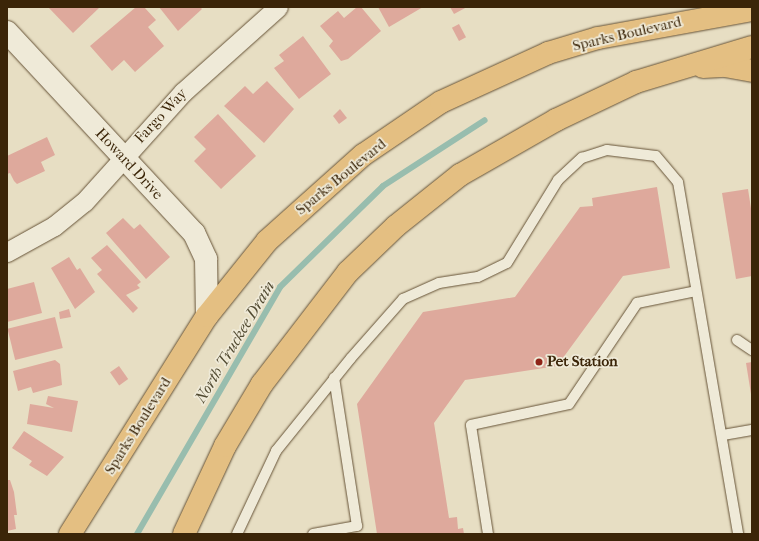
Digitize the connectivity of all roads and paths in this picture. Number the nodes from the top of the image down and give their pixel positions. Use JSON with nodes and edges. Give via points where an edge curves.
{"nodes":[{"id":1,"x":278,"y":7,"type":"edge"},
{"id":2,"x":715,"y":7,"type":"edge"},
{"id":3,"x":752,"y":10,"type":"edge"},
{"id":4,"x":690,"y":20,"type":"junction"},
{"id":5,"x":7,"y":32,"type":"edge"},
{"id":6,"x":752,"y":47,"type":"edge"},
{"id":7,"x":680,"y":68,"type":"junction"},
{"id":8,"x":752,"y":71,"type":"edge"},
{"id":9,"x":124,"y":158,"type":"junction"},
{"id":10,"x":7,"y":252,"type":"edge"},
{"id":11,"x":696,"y":291,"type":"junction"},
{"id":12,"x":206,"y":316,"type":"junction"},
{"id":13,"x":736,"y":340,"type":"dead end"},
{"id":14,"x":752,"y":350,"type":"edge"},
{"id":15,"x":334,"y":378,"type":"junction"},
{"id":16,"x":752,"y":430,"type":"edge"},
{"id":17,"x":722,"y":435,"type":"junction"},
{"id":18,"x":70,"y":534,"type":"edge"},
{"id":19,"x":184,"y":534,"type":"edge"},
{"id":20,"x":237,"y":534,"type":"edge"},
{"id":21,"x":313,"y":534,"type":"edge"},
{"id":22,"x":488,"y":534,"type":"edge"},
{"id":23,"x":738,"y":534,"type":"edge"}],
"edges":[{"from":1,"to":9,"type":"street","name":"Fargo Way","via":[[183,92]]},
{"from":2,"to":4,"type":"main road"},
{"from":3,"to":4,"type":"main road","name":"Sparks Boulevard"},
{"from":4,"to":12,"type":"main road","name":"Sparks Boulevard","via":[[598,38],[548,53],[441,102],[363,155],[312,198],[267,240]]},
{"from":5,"to":9,"type":"street","name":"Howard Drive"},
{"from":6,"to":7,"type":"main road"},
{"from":7,"to":8,"type":"main road","via":[[724,66]]},
{"from":7,"to":19,"type":"main road","via":[[636,82],[556,120],[460,175],[396,226],[348,272],[262,384],[225,446]]},
{"from":9,"to":10,"type":"street","name":"Fargo Way","via":[[84,202],[54,226]]},
{"from":9,"to":12,"type":"street","name":"Howard Drive","via":[[194,233],[206,259]]},
{"from":11,"to":15,"type":"lane","via":[[678,182],[656,156],[607,150],[582,158],[558,180],[507,263],[478,277],[439,283],[403,300]]},
{"from":11,"to":17,"type":"lane"},
{"from":11,"to":22,"type":"lane","via":[[637,303],[569,404],[471,425]]},
{"from":12,"to":18,"type":"main road","name":"Sparks Boulevard"},
{"from":13,"to":14,"type":"lane"},
{"from":15,"to":20,"type":"lane","via":[[276,451]]},
{"from":15,"to":21,"type":"lane","via":[[357,526]]},
{"from":16,"to":17,"type":"lane"},
{"from":17,"to":23,"type":"lane"}]}
